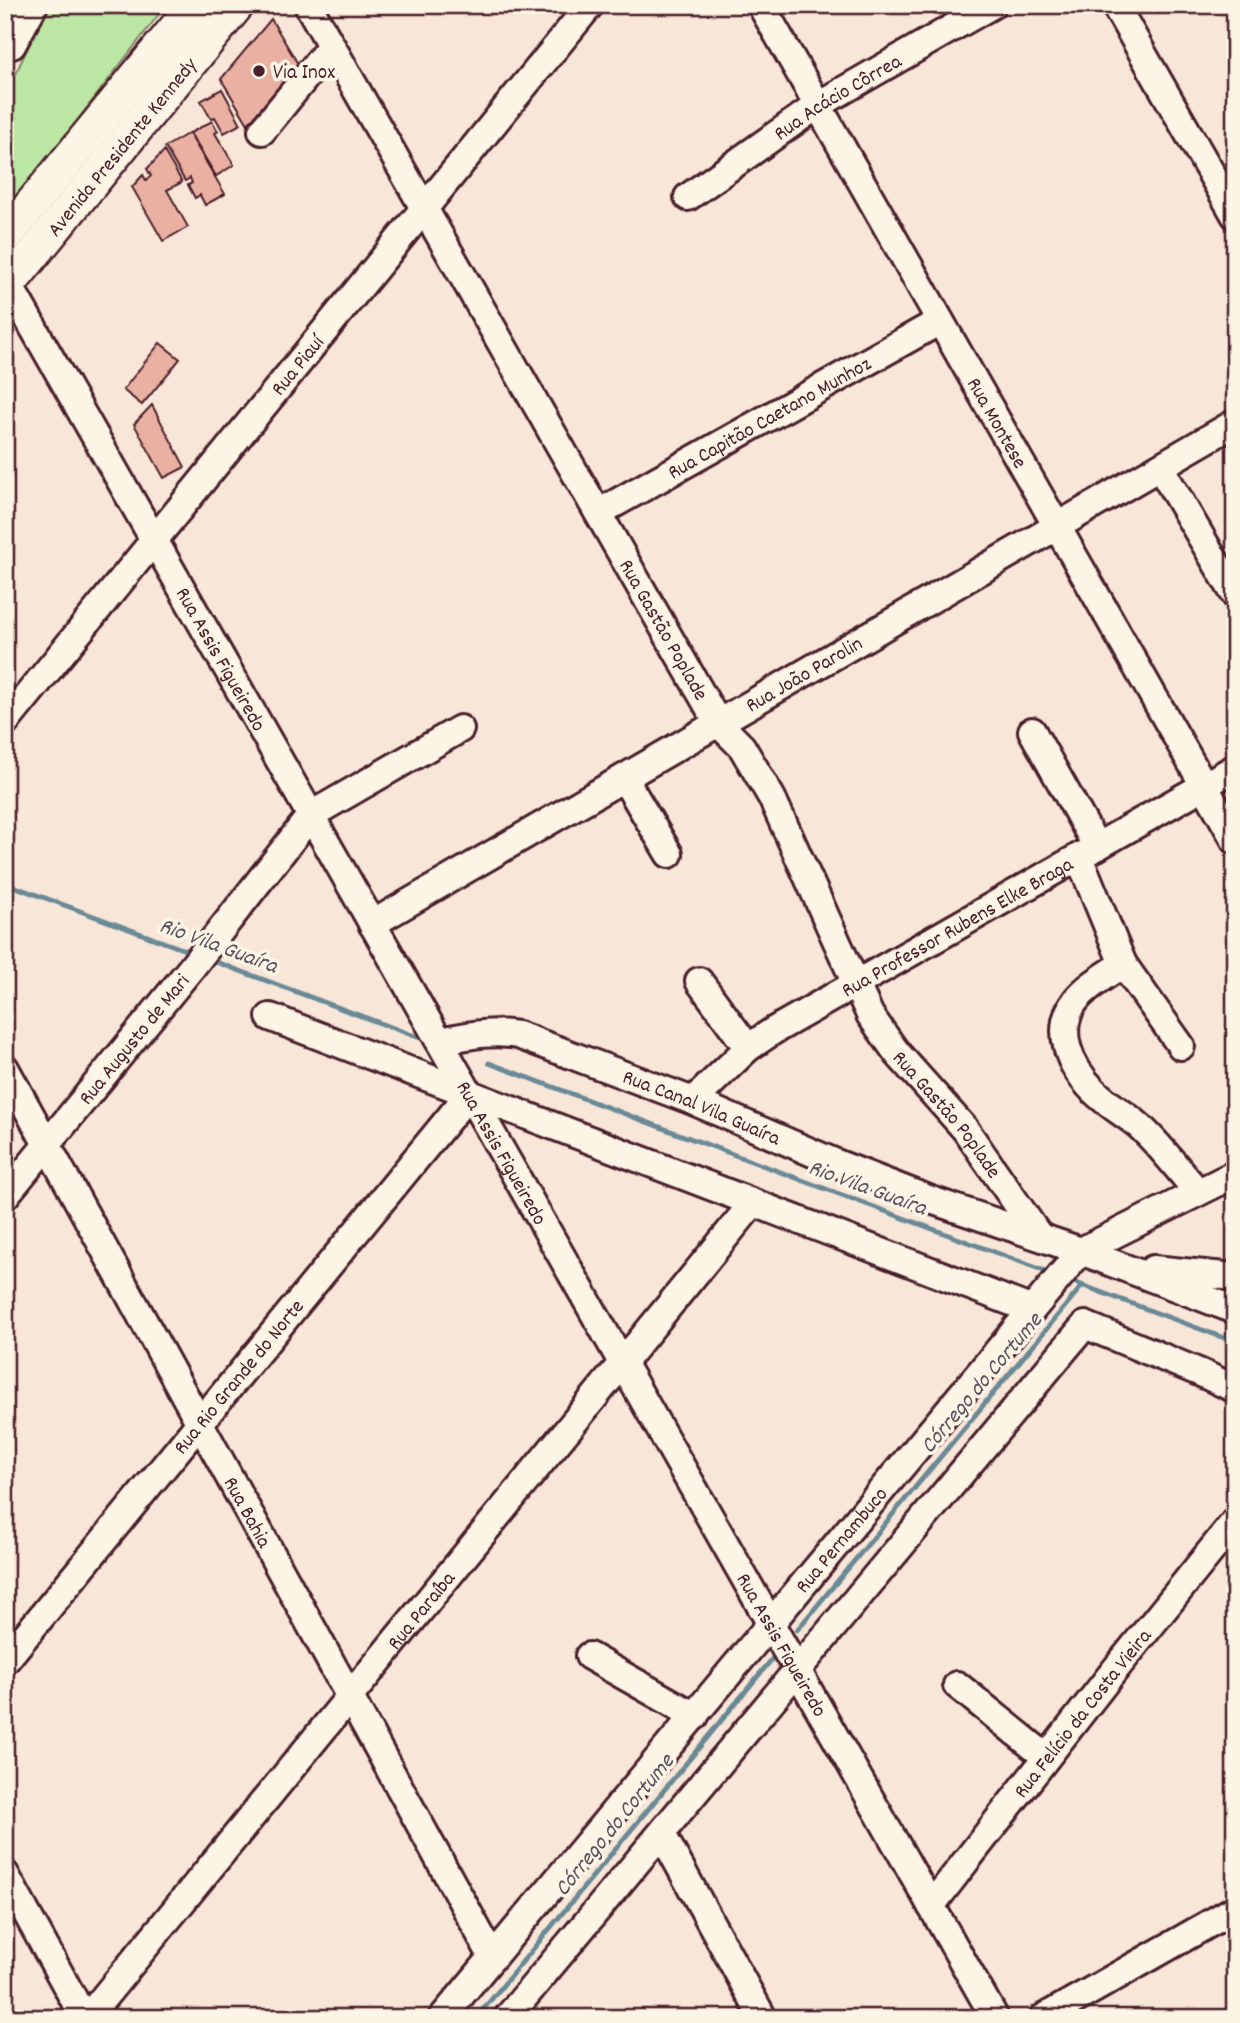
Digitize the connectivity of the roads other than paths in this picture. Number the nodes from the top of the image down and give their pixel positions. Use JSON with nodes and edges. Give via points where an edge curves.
{"nodes":[{"id":1,"x":34,"y":5,"type":"edge"},
{"id":2,"x":195,"y":5,"type":"edge"},
{"id":3,"x":237,"y":5,"type":"edge"},
{"id":4,"x":308,"y":5,"type":"edge"},
{"id":5,"x":590,"y":5,"type":"edge"},
{"id":6,"x":761,"y":5,"type":"edge"},
{"id":7,"x":992,"y":5,"type":"edge"},
{"id":8,"x":1115,"y":5,"type":"edge"},
{"id":9,"x":12,"y":45,"type":"dead end"},
{"id":10,"x":331,"y":46,"type":"junction"},
{"id":11,"x":818,"y":105,"type":"junction"},
{"id":12,"x":262,"y":131,"type":"dead end"},
{"id":13,"x":688,"y":197,"type":"dead end"},
{"id":14,"x":424,"y":209,"type":"junction"},
{"id":15,"x":1235,"y":215,"type":"edge"},
{"id":16,"x":5,"y":237,"type":"edge"},
{"id":17,"x":7,"y":287,"type":"edge"},
{"id":18,"x":940,"y":321,"type":"junction"},
{"id":19,"x":1235,"y":424,"type":"edge"},
{"id":20,"x":1160,"y":467,"type":"junction"},
{"id":21,"x":598,"y":513,"type":"junction"},
{"id":22,"x":1057,"y":527,"type":"junction"},
{"id":23,"x":154,"y":540,"type":"junction"},
{"id":24,"x":1235,"y":595,"type":"edge"},
{"id":25,"x":5,"y":723,"type":"edge"},
{"id":26,"x":718,"y":723,"type":"junction"},
{"id":27,"x":460,"y":729,"type":"dead end"},
{"id":28,"x":1032,"y":731,"type":"dead end"},
{"id":29,"x":1235,"y":768,"type":"edge"},
{"id":30,"x":624,"y":778,"type":"junction"},
{"id":31,"x":1204,"y":786,"type":"junction"},
{"id":32,"x":311,"y":815,"type":"junction"},
{"id":33,"x":1235,"y":840,"type":"edge"},
{"id":34,"x":1088,"y":852,"type":"junction"},
{"id":35,"x":669,"y":854,"type":"dead end"},
{"id":36,"x":372,"y":923,"type":"junction"},
{"id":37,"x":1123,"y":964,"type":"junction"},
{"id":38,"x":699,"y":982,"type":"dead end"},
{"id":39,"x":855,"y":985,"type":"junction"},
{"id":40,"x":270,"y":1017,"type":"dead end"},
{"id":41,"x":440,"y":1041,"type":"junction"},
{"id":42,"x":1181,"y":1045,"type":"dead end"},
{"id":43,"x":748,"y":1048,"type":"junction"},
{"id":44,"x":5,"y":1068,"type":"edge"},
{"id":45,"x":469,"y":1094,"type":"junction"},
{"id":46,"x":693,"y":1101,"type":"junction"},
{"id":47,"x":47,"y":1144,"type":"junction"},
{"id":48,"x":1235,"y":1174,"type":"edge"},
{"id":49,"x":1198,"y":1192,"type":"junction"},
{"id":50,"x":5,"y":1196,"type":"edge"},
{"id":51,"x":753,"y":1203,"type":"junction"},
{"id":52,"x":1039,"y":1236,"type":"junction"},
{"id":53,"x":1124,"y":1267,"type":"junction"},
{"id":54,"x":1065,"y":1268,"type":"junction"},
{"id":55,"x":1235,"y":1277,"type":"edge"},
{"id":56,"x":1030,"y":1310,"type":"junction"},
{"id":57,"x":1235,"y":1310,"type":"edge"},
{"id":58,"x":621,"y":1363,"type":"junction"},
{"id":59,"x":1235,"y":1389,"type":"edge"},
{"id":60,"x":200,"y":1423,"type":"junction"},
{"id":61,"x":1235,"y":1521,"type":"edge"},
{"id":62,"x":771,"y":1623,"type":"junction"},
{"id":63,"x":589,"y":1656,"type":"dead end"},
{"id":64,"x":5,"y":1661,"type":"edge"},
{"id":65,"x":798,"y":1671,"type":"junction"},
{"id":66,"x":957,"y":1685,"type":"dead end"},
{"id":67,"x":349,"y":1696,"type":"junction"},
{"id":68,"x":695,"y":1716,"type":"junction"},
{"id":69,"x":1046,"y":1757,"type":"junction"},
{"id":70,"x":662,"y":1834,"type":"junction"},
{"id":71,"x":5,"y":1874,"type":"edge"},
{"id":72,"x":931,"y":1906,"type":"junction"},
{"id":73,"x":1235,"y":1909,"type":"edge"},
{"id":74,"x":492,"y":1956,"type":"junction"},
{"id":75,"x":517,"y":2013,"type":"edge"},
{"id":76,"x":85,"y":2018,"type":"edge"},
{"id":77,"x":442,"y":2018,"type":"edge"},
{"id":78,"x":763,"y":2018,"type":"edge"},
{"id":79,"x":995,"y":2018,"type":"edge"},
{"id":80,"x":1043,"y":2018,"type":"edge"}],
"edges":[{"from":1,"to":9,"type":"street"},
{"from":2,"to":16,"type":"main road","name":"Avenida Presidente Kennedy"},
{"from":3,"to":17,"type":"main road","name":"Avenida Presidente Kennedy"},
{"from":4,"to":10,"type":"street","name":"Rua Gastão Poplade"},
{"from":5,"to":14,"type":"street","name":"Rua Piauí"},
{"from":6,"to":11,"type":"street","name":"Rua Montese"},
{"from":7,"to":11,"type":"street","name":"Rua Acácio Côrrea"},
{"from":8,"to":15,"type":"street"},
{"from":10,"to":12,"type":"street"},
{"from":10,"to":14,"type":"street","name":"Rua Gastão Poplade"},
{"from":11,"to":13,"type":"street","name":"Rua Acácio Côrrea"},
{"from":11,"to":18,"type":"street","name":"Rua Montese"},
{"from":14,"to":21,"type":"street","name":"Rua Gastão Poplade"},
{"from":14,"to":23,"type":"street","name":"Rua Piauí"},
{"from":17,"to":23,"type":"street","name":"Rua Assis Figueiredo"},
{"from":18,"to":21,"type":"street","name":"Rua Capitão Caetano Munhoz"},
{"from":18,"to":22,"type":"street","name":"Rua Montese"},
{"from":19,"to":20,"type":"street","name":"Rua João Parolin"},
{"from":20,"to":22,"type":"street","name":"Rua João Parolin"},
{"from":20,"to":24,"type":"street"},
{"from":21,"to":26,"type":"street","name":"Rua Gastão Poplade"},
{"from":22,"to":26,"type":"street","name":"Rua João Parolin"},
{"from":22,"to":31,"type":"street","name":"Rua Montese"},
{"from":23,"to":25,"type":"street","name":"Rua Piauí"},
{"from":23,"to":32,"type":"street","name":"Rua Assis Figueiredo"},
{"from":26,"to":30,"type":"street","name":"Rua João Parolin"},
{"from":26,"to":39,"type":"street","name":"Rua Gastão Poplade","via":[[742,747],[772,798]]},
{"from":27,"to":32,"type":"street"},
{"from":28,"to":34,"type":"street"},
{"from":29,"to":31,"type":"street","name":"Rua Professor Rubens Elke Braga"},
{"from":30,"to":35,"type":"street"},
{"from":30,"to":36,"type":"street","name":"Rua João Parolin"},
{"from":31,"to":33,"type":"street","name":"Rua Montese"},
{"from":31,"to":34,"type":"street","name":"Rua Professor Rubens Elke Braga"},
{"from":32,"to":36,"type":"street","name":"Rua Assis Figueiredo"},
{"from":32,"to":47,"type":"street","name":"Rua Augusto de Mari"},
{"from":34,"to":37,"type":"street"},
{"from":34,"to":39,"type":"street","name":"Rua Professor Rubens Elke Braga"},
{"from":36,"to":41,"type":"street","name":"Rua Assis Figueiredo"},
{"from":37,"to":42,"type":"street"},
{"from":37,"to":49,"type":"street","via":[[1091,986],[1069,1010],[1064,1037],[1069,1053],[1093,1090],[1139,1126]]},
{"from":38,"to":43,"type":"street"},
{"from":39,"to":43,"type":"street","name":"Rua Professor Rubens Elke Braga"},
{"from":39,"to":52,"type":"street","name":"Rua Gastão Poplade","via":[[880,1032],[965,1129]]},
{"from":40,"to":45,"type":"street"},
{"from":41,"to":45,"type":"street","name":"Rua Assis Figueiredo"},
{"from":41,"to":46,"type":"street","name":"Rua Canal Vila Guaíra","via":[[484,1033],[518,1035]]},
{"from":43,"to":46,"type":"street","name":"Rua Professor Rubens Elke Braga"},
{"from":44,"to":47,"type":"street","name":"Rua Bahia"},
{"from":45,"to":51,"type":"street"},
{"from":45,"to":58,"type":"street","name":"Rua Assis Figueiredo"},
{"from":45,"to":60,"type":"street","name":"Rua Rio Grande do Norte"},
{"from":46,"to":52,"type":"street","name":"Rua Canal Vila Guaíra","via":[[860,1172]]},
{"from":47,"to":50,"type":"street","name":"Rua Augusto de Mari"},
{"from":47,"to":60,"type":"street","name":"Rua Bahia"},
{"from":48,"to":49,"type":"street"},
{"from":49,"to":54,"type":"street"},
{"from":51,"to":56,"type":"street"},
{"from":51,"to":58,"type":"street","name":"Rua Paraíba"},
{"from":52,"to":54,"type":"street","name":"Rua Canal Vila Guaíra"},
{"from":53,"to":54,"type":"street","name":"Rua Canal Vila Guaíra"},
{"from":53,"to":55,"type":"street"},
{"from":53,"to":57,"type":"street","name":"Rua Canal Vila Guaíra"},
{"from":54,"to":56,"type":"street","name":"Rua Pernambuco"},
{"from":56,"to":62,"type":"street","name":"Rua Pernambuco"},
{"from":58,"to":62,"type":"street","name":"Rua Assis Figueiredo"},
{"from":58,"to":67,"type":"street","name":"Rua Paraíba"},
{"from":59,"to":65,"type":"street","via":[[1085,1325]]},
{"from":60,"to":64,"type":"street","name":"Rua Rio Grande do Norte"},
{"from":60,"to":67,"type":"street","name":"Rua Bahia"},
{"from":61,"to":69,"type":"street","name":"Rua Felício da Costa Vieira"},
{"from":62,"to":65,"type":"street","name":"Rua Assis Figueiredo"},
{"from":62,"to":68,"type":"street","name":"Rua Pernambuco"},
{"from":63,"to":68,"type":"street"},
{"from":65,"to":70,"type":"street"},
{"from":65,"to":72,"type":"street","name":"Rua Assis Figueiredo"},
{"from":66,"to":69,"type":"street"},
{"from":67,"to":74,"type":"street","name":"Rua Bahia"},
{"from":67,"to":76,"type":"street","name":"Rua Paraíba"},
{"from":68,"to":74,"type":"street","name":"Rua Pernambuco"},
{"from":69,"to":72,"type":"street","name":"Rua Felício da Costa Vieira"},
{"from":70,"to":75,"type":"street"},
{"from":70,"to":78,"type":"street"},
{"from":71,"to":76,"type":"street"},
{"from":72,"to":79,"type":"street","name":"Rua Assis Figueiredo"},
{"from":73,"to":80,"type":"street"},
{"from":74,"to":77,"type":"street","name":"Rua Pernambuco"}]}
